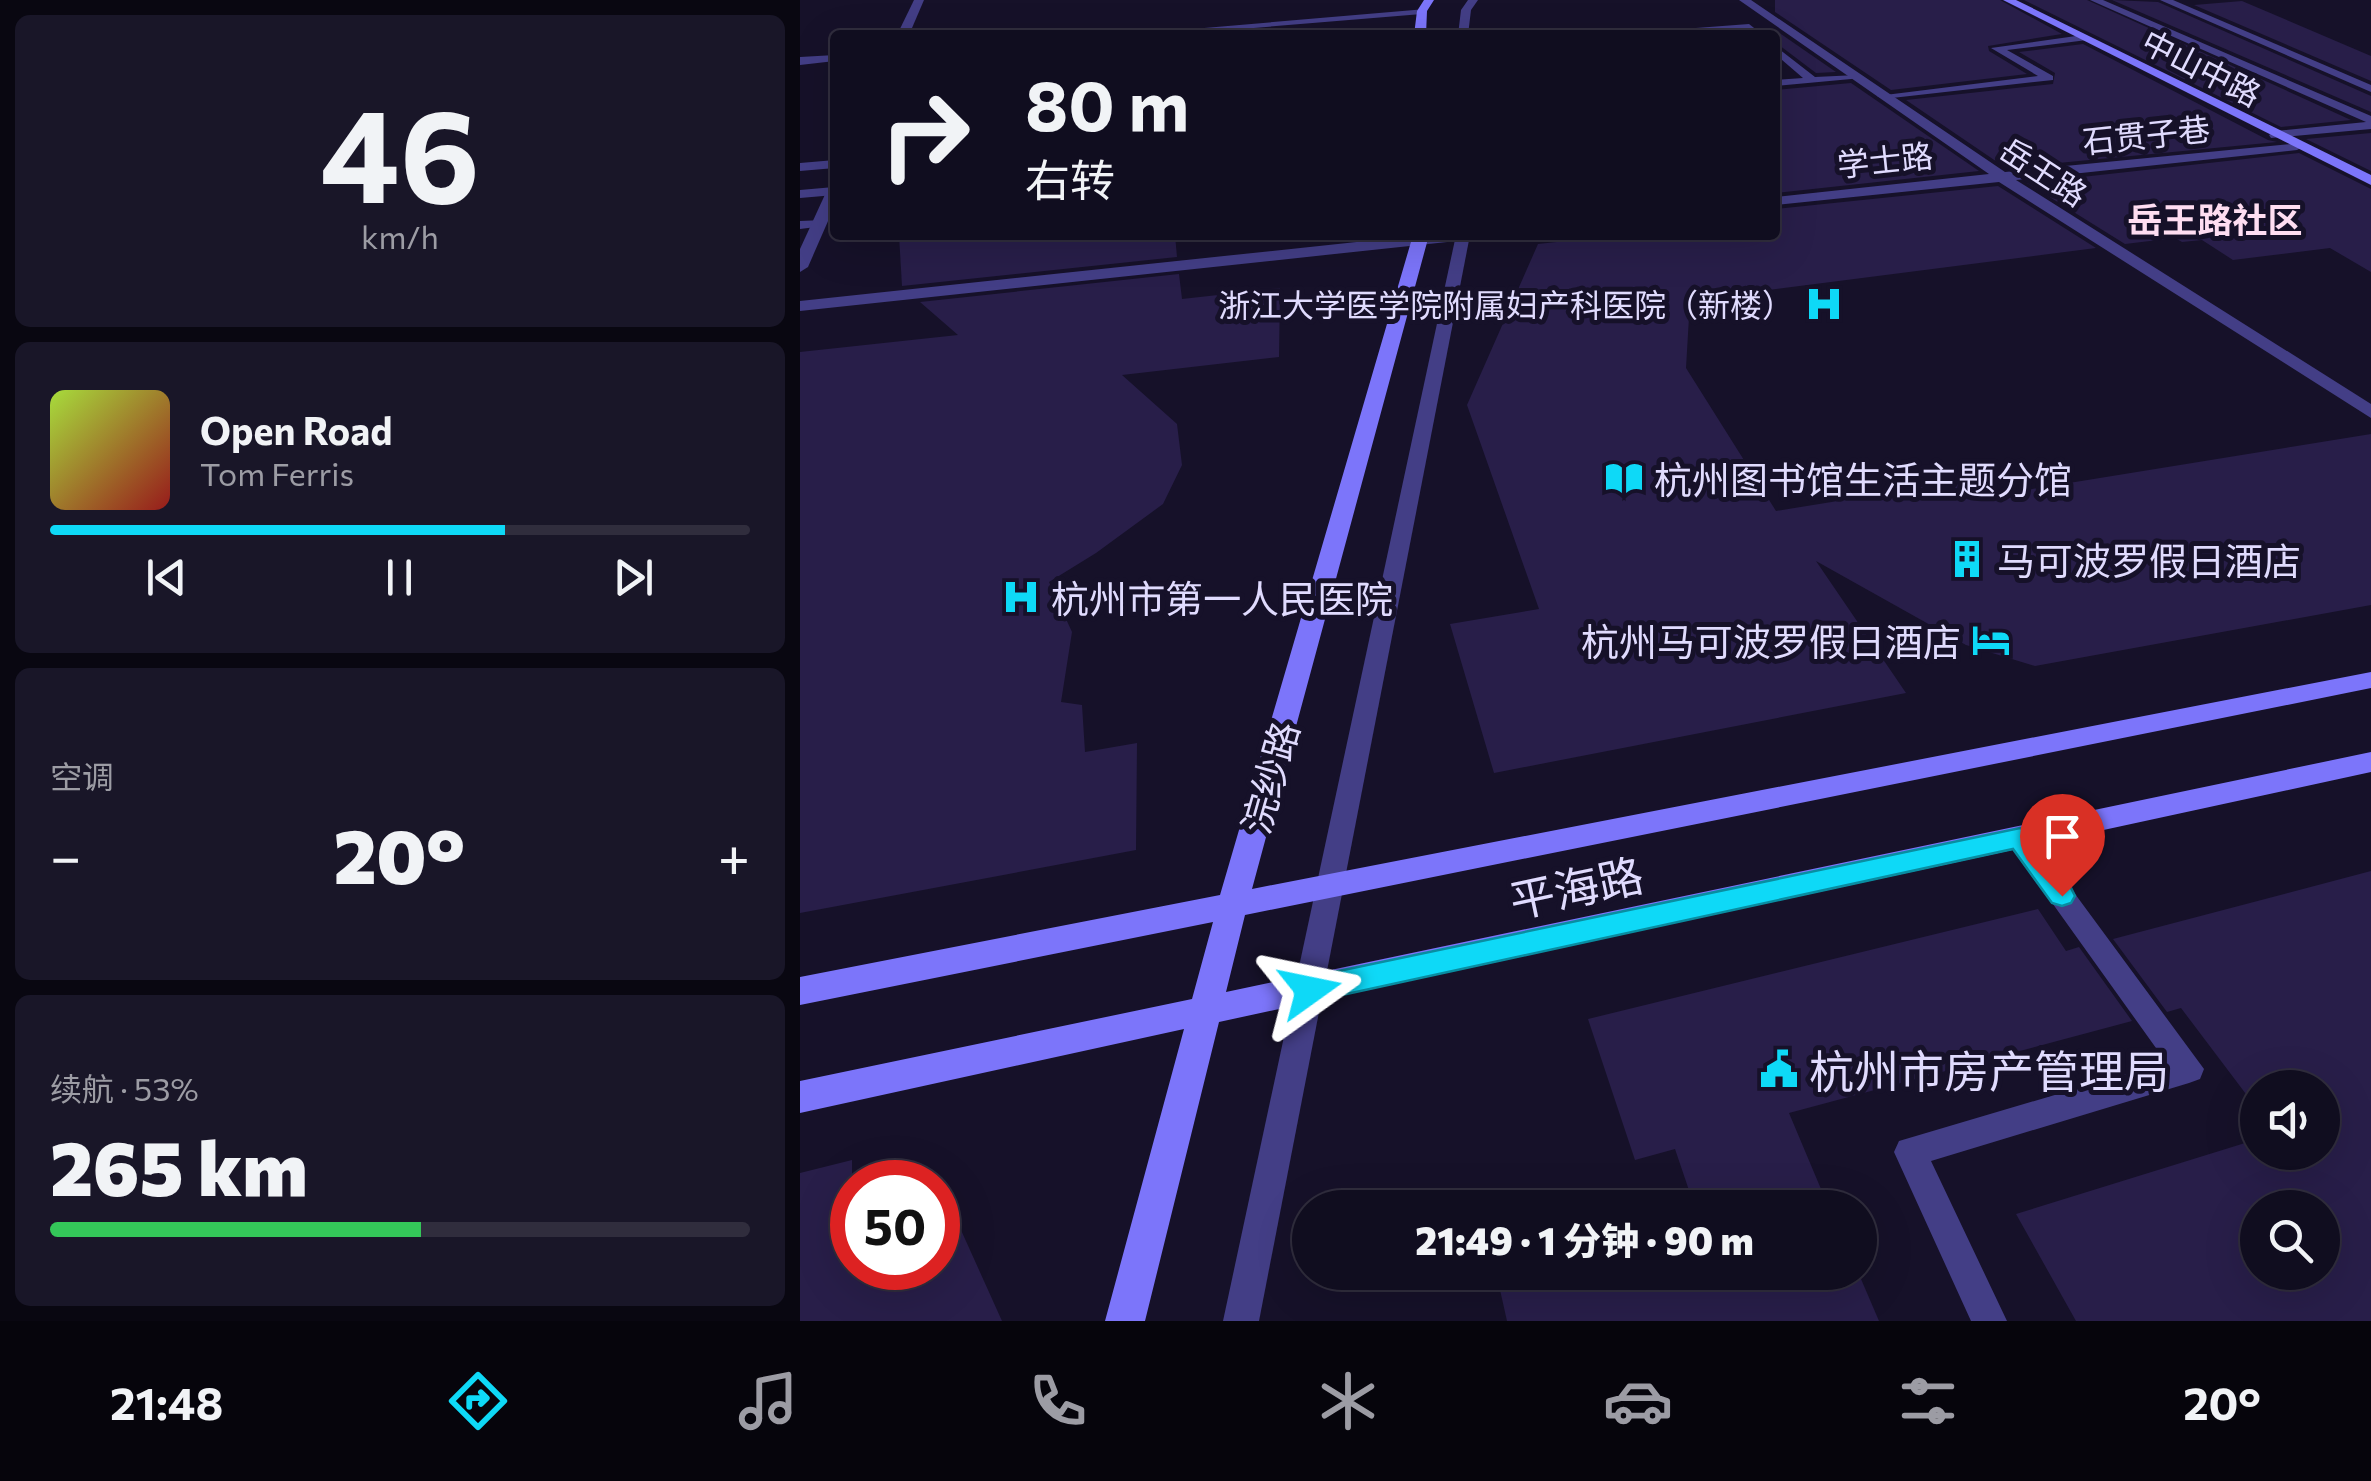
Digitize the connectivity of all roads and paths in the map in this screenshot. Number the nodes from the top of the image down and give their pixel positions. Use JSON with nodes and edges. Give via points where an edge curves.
{"nodes":[{"id":1,"x":919,"y":0,"type":"edge"},
{"id":2,"x":1473,"y":0,"type":"edge"},
{"id":3,"x":1744,"y":0,"type":"edge"},
{"id":4,"x":2008,"y":0,"type":"edge"},
{"id":5,"x":2095,"y":0,"type":"edge"},
{"id":6,"x":2165,"y":0,"type":"edge"},
{"id":7,"x":1426,"y":6,"type":"edge"},
{"id":8,"x":904,"y":30,"type":"edge"},
{"id":9,"x":1179,"y":30,"type":"edge"},
{"id":10,"x":1464,"y":30,"type":"edge"},
{"id":11,"x":1696,"y":30,"type":"edge"},
{"id":12,"x":1752,"y":30,"type":"edge"},
{"id":13,"x":2083,"y":38,"type":"junction"},
{"id":14,"x":1780,"y":53,"type":"edge"},
{"id":15,"x":830,"y":58,"type":"edge"},
{"id":16,"x":800,"y":61,"type":"edge"},
{"id":17,"x":2371,"y":74,"type":"edge"},
{"id":18,"x":2342,"y":77,"type":"junction"},
{"id":19,"x":1857,"y":78,"type":"junction"},
{"id":20,"x":1813,"y":81,"type":"junction"},
{"id":21,"x":1780,"y":83,"type":"edge"},
{"id":22,"x":2371,"y":89,"type":"edge"},
{"id":23,"x":1883,"y":96,"type":"junction"},
{"id":24,"x":2371,"y":122,"type":"edge"},
{"id":25,"x":2274,"y":135,"type":"junction"},
{"id":26,"x":2297,"y":146,"type":"junction"},
{"id":27,"x":830,"y":164,"type":"edge"},
{"id":28,"x":800,"y":167,"type":"edge"},
{"id":29,"x":2002,"y":178,"type":"junction"},
{"id":30,"x":2371,"y":181,"type":"edge"},
{"id":31,"x":830,"y":190,"type":"edge"},
{"id":32,"x":800,"y":194,"type":"edge"},
{"id":33,"x":830,"y":199,"type":"edge"},
{"id":34,"x":1780,"y":200,"type":"edge"},
{"id":35,"x":820,"y":223,"type":"junction"},
{"id":36,"x":800,"y":225,"type":"edge"},
{"id":37,"x":1403,"y":240,"type":"edge"},
{"id":38,"x":1420,"y":240,"type":"edge"},
{"id":39,"x":1463,"y":240,"type":"edge"},
{"id":40,"x":800,"y":267,"type":"edge"},
{"id":41,"x":800,"y":306,"type":"edge"},
{"id":42,"x":2371,"y":412,"type":"edge"},
{"id":43,"x":2371,"y":680,"type":"edge"},
{"id":44,"x":2371,"y":762,"type":"edge"},
{"id":45,"x":2020,"y":838,"type":"junction"},
{"id":46,"x":1332,"y":888,"type":"junction"},
{"id":47,"x":1232,"y":908,"type":"junction"},
{"id":48,"x":800,"y":990,"type":"edge"},
{"id":49,"x":1310,"y":990,"type":"junction"},
{"id":50,"x":1205,"y":1012,"type":"junction"},
{"id":51,"x":800,"y":1098,"type":"edge"},
{"id":52,"x":1126,"y":1321,"type":"edge"},
{"id":53,"x":1241,"y":1321,"type":"edge"},
{"id":54,"x":1988,"y":1321,"type":"edge"}],
"edges":[{"from":1,"to":8,"type":"street"},
{"from":2,"to":10,"type":"lane"},
{"from":3,"to":19,"type":"street","name":"岳王路"},
{"from":4,"to":13,"type":"main road","name":"中山中路"},
{"from":5,"to":24,"type":"lane"},
{"from":6,"to":18,"type":"lane"},
{"from":7,"to":9,"type":"street"},
{"from":11,"to":12,"type":"lane"},
{"from":13,"to":23,"type":"lane","via":[[1996,48],[2049,78]]},
{"from":13,"to":25,"type":"main road","name":"中山中路"},
{"from":14,"to":20,"type":"lane"},
{"from":15,"to":16,"type":"street"},
{"from":17,"to":18,"type":"lane"},
{"from":18,"to":22,"type":"lane"},
{"from":19,"to":20,"type":"lane"},
{"from":19,"to":23,"type":"street","name":"岳王路"},
{"from":20,"to":21,"type":"lane"},
{"from":23,"to":29,"type":"street","name":"岳王路"},
{"from":24,"to":25,"type":"lane"},
{"from":25,"to":26,"type":"main road","name":"中山中路"},
{"from":26,"to":29,"type":"street","name":"石贯子巷"},
{"from":26,"to":30,"type":"main road","name":"中山中路"},
{"from":27,"to":28,"type":"lane"},
{"from":29,"to":34,"type":"street","name":"学士路"},
{"from":29,"to":42,"type":"street","name":"岳王路"},
{"from":31,"to":32,"type":"lane"},
{"from":33,"to":35,"type":"street"},
{"from":35,"to":36,"type":"lane"},
{"from":35,"to":40,"type":"street"},
{"from":37,"to":41,"type":"street"},
{"from":38,"to":47,"type":"main road","name":"浣纱路"},
{"from":39,"to":46,"type":"lane"},
{"from":43,"to":46,"type":"main road","name":"平海路"},
{"from":44,"to":45,"type":"main road","name":"平海路"},
{"from":45,"to":49,"type":"main road","name":"平海路"},
{"from":45,"to":54,"type":"lane","via":[[2189,1069],[1910,1152]]},
{"from":46,"to":47,"type":"main road","name":"平海路"},
{"from":46,"to":49,"type":"lane"},
{"from":47,"to":48,"type":"main road","name":"平海路"},
{"from":47,"to":50,"type":"main road","name":"浣纱路"},
{"from":49,"to":50,"type":"main road","name":"平海路"},
{"from":49,"to":53,"type":"lane"},
{"from":50,"to":51,"type":"main road","name":"平海路"},
{"from":50,"to":52,"type":"main road","name":"浣纱路"}]}
